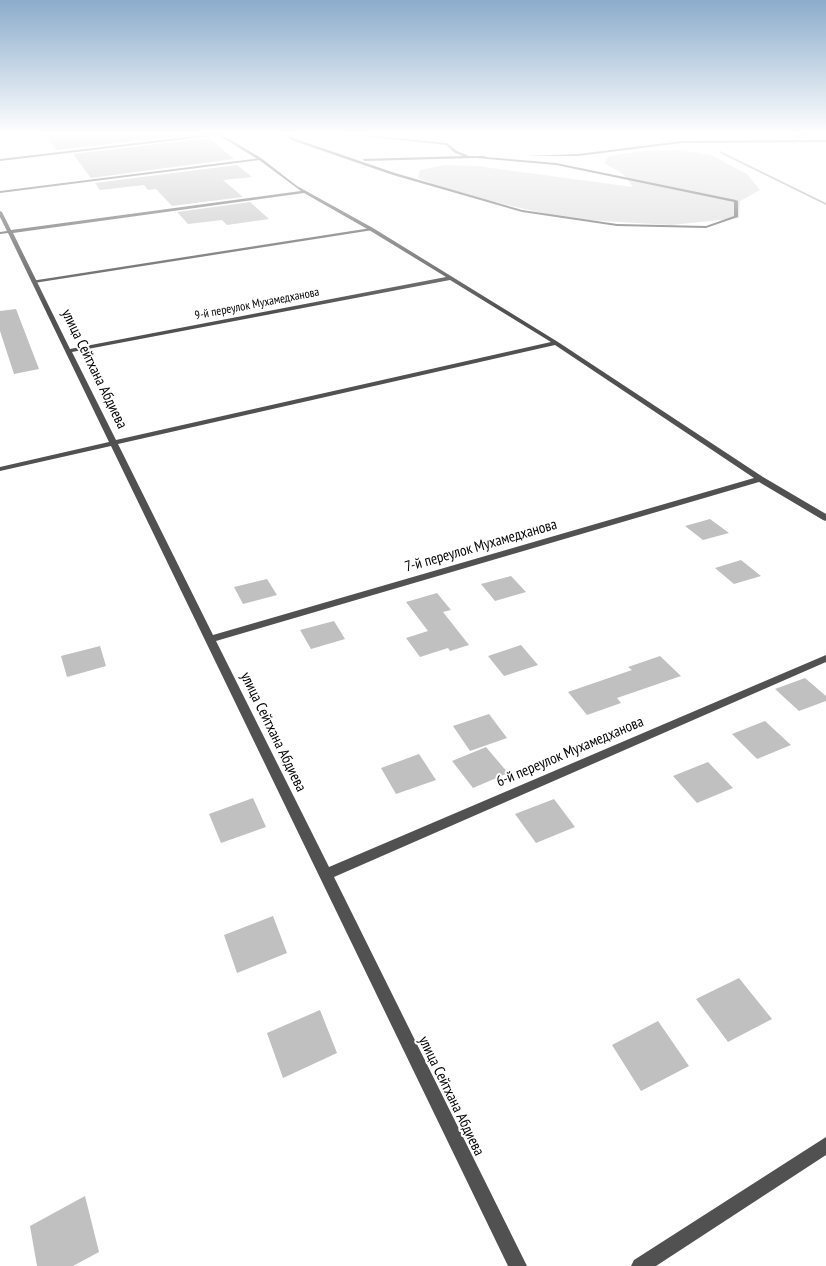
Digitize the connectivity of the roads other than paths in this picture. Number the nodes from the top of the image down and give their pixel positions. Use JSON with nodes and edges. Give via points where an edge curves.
{"nodes":[{"id":1,"x":306,"y":192,"type":"joint"},
{"id":2,"x":457,"y":192,"type":"edge"},
{"id":3,"x":689,"y":192,"type":"edge"},
{"id":4,"x":0,"y":212,"type":"edge"},
{"id":5,"x":371,"y":229,"type":"junction"},
{"id":6,"x":5,"y":233,"type":"edge"},
{"id":7,"x":451,"y":278,"type":"junction"},
{"id":8,"x":34,"y":281,"type":"junction"},
{"id":9,"x":556,"y":344,"type":"junction"},
{"id":10,"x":68,"y":351,"type":"junction"},
{"id":11,"x":114,"y":444,"type":"junction"},
{"id":12,"x":0,"y":469,"type":"edge"},
{"id":13,"x":760,"y":478,"type":"junction"},
{"id":14,"x":826,"y":518,"type":"edge"},
{"id":15,"x":210,"y":639,"type":"junction"},
{"id":16,"x":826,"y":658,"type":"edge"},
{"id":17,"x":326,"y":874,"type":"junction"},
{"id":18,"x":826,"y":1145,"type":"edge"},
{"id":19,"x":518,"y":1266,"type":"edge"},
{"id":20,"x":640,"y":1266,"type":"edge"}],
"edges":[{"from":1,"to":5,"type":"street"},
{"from":1,"to":6,"type":"street"},
{"from":2,"to":3,"type":"street","via":[[522,211],[617,225],[706,227],[736,217],[736,202]]},
{"from":4,"to":6,"type":"street","name":"улица Сейтхана Абдиева"},
{"from":5,"to":7,"type":"street"},
{"from":5,"to":8,"type":"street"},
{"from":6,"to":8,"type":"street","name":"улица Сейтхана Абдиева"},
{"from":7,"to":9,"type":"street"},
{"from":7,"to":10,"type":"street","name":"9-й переулок Мухамедханова"},
{"from":8,"to":10,"type":"street","name":"улица Сейтхана Абдиева"},
{"from":9,"to":11,"type":"street"},
{"from":9,"to":13,"type":"street"},
{"from":10,"to":11,"type":"street","name":"улица Сейтхана Абдиева"},
{"from":11,"to":12,"type":"street"},
{"from":11,"to":15,"type":"street","name":"улица Сейтхана Абдиева"},
{"from":13,"to":14,"type":"street"},
{"from":13,"to":15,"type":"street","name":"7-й переулок Мухамедханова"},
{"from":15,"to":17,"type":"street","name":"улица Сейтхана Абдиева"},
{"from":16,"to":17,"type":"street","name":"6-й переулок Мухамедханова"},
{"from":17,"to":19,"type":"street","name":"улица Сейтхана Абдиева"},
{"from":18,"to":20,"type":"street"}]}
